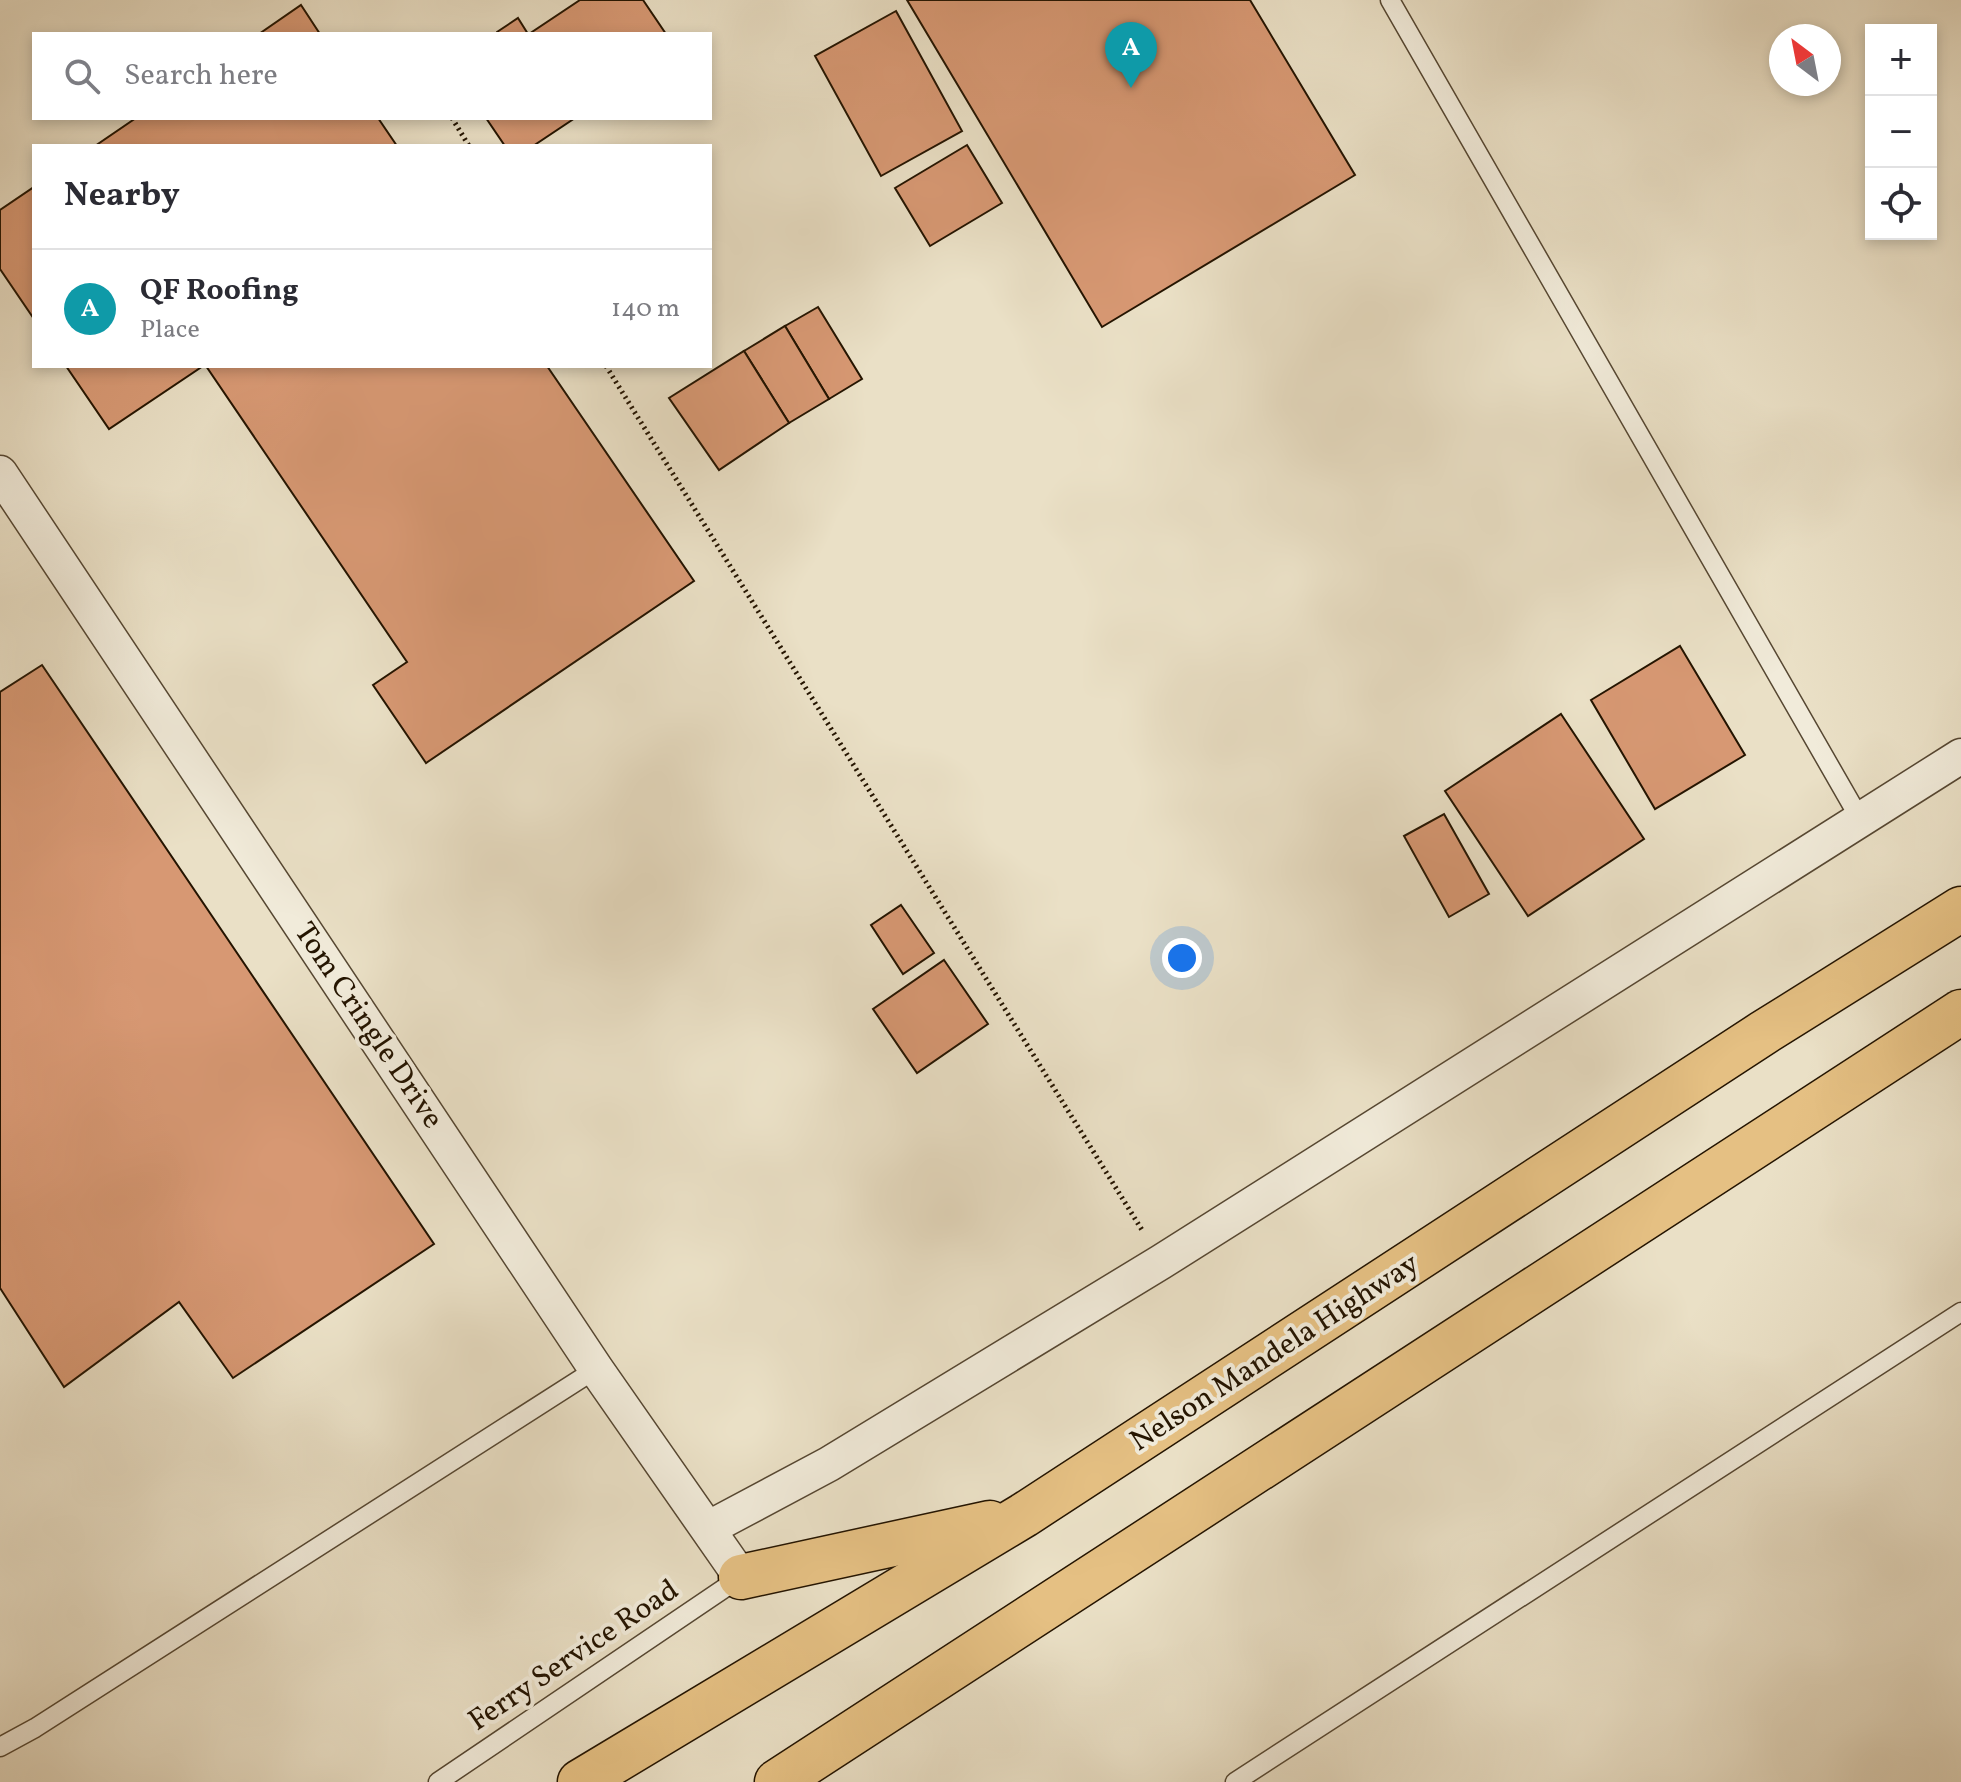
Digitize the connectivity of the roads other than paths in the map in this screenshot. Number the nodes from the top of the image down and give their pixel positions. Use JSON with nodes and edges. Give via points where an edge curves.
{"nodes":[{"id":1,"x":1390,"y":0,"type":"edge"},
{"id":2,"x":0,"y":473,"type":"edge"},
{"id":3,"x":1961,"y":756,"type":"edge"},
{"id":4,"x":1860,"y":819,"type":"junction"},
{"id":5,"x":1961,"y":909,"type":"edge"},
{"id":6,"x":1961,"y":1012,"type":"edge"},
{"id":7,"x":1961,"y":1312,"type":"edge"},
{"id":8,"x":596,"y":1369,"type":"junction"},
{"id":9,"x":1024,"y":1515,"type":"junction"},
{"id":10,"x":709,"y":1528,"type":"junction"},
{"id":11,"x":741,"y":1577,"type":"junction"},
{"id":12,"x":0,"y":1747,"type":"edge"},
{"id":13,"x":438,"y":1782,"type":"edge"},
{"id":14,"x":580,"y":1782,"type":"edge"},
{"id":15,"x":777,"y":1782,"type":"edge"},
{"id":16,"x":1235,"y":1782,"type":"edge"}],
"edges":[{"from":1,"to":4,"type":"lane"},
{"from":2,"to":8,"type":"street","name":"Tom Cringle Drive"},
{"from":3,"to":4,"type":"street"},
{"from":4,"to":10,"type":"street","via":[[1161,1262],[829,1464]]},
{"from":5,"to":9,"type":"highway","name":"Nelson Mandela Highway"},
{"from":6,"to":15,"type":"highway"},
{"from":7,"to":16,"type":"lane"},
{"from":8,"to":10,"type":"street","name":"Tom Cringle Drive"},
{"from":8,"to":12,"type":"lane"},
{"from":9,"to":11,"type":"highway"},
{"from":9,"to":14,"type":"highway","name":"Nelson Mandela Highway"},
{"from":10,"to":11,"type":"street","name":"Tom Cringle Drive"},
{"from":11,"to":13,"type":"lane","name":"Ferry Service Road"}]}
